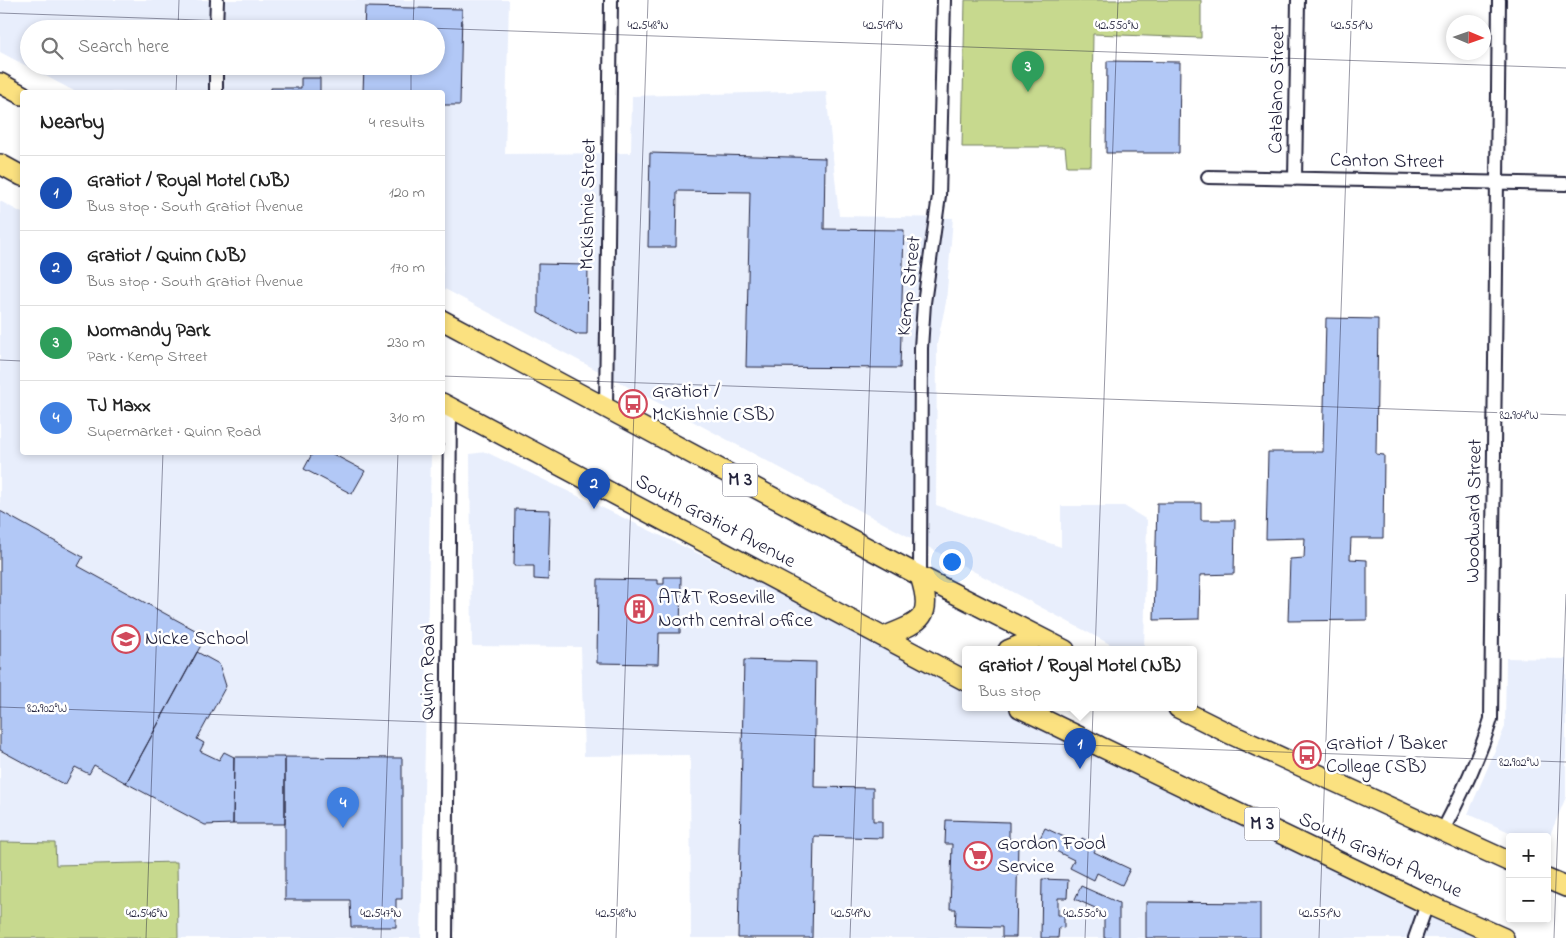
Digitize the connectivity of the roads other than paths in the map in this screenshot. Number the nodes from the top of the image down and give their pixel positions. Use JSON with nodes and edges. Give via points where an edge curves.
{"nodes":[{"id":1,"x":216,"y":0,"type":"edge"},
{"id":2,"x":611,"y":0,"type":"edge"},
{"id":3,"x":944,"y":0,"type":"edge"},
{"id":4,"x":1298,"y":0,"type":"edge"},
{"id":5,"x":1499,"y":0,"type":"edge"},
{"id":6,"x":216,"y":20,"type":"edge"},
{"id":7,"x":216,"y":75,"type":"edge"},
{"id":8,"x":0,"y":83,"type":"edge"},
{"id":9,"x":216,"y":90,"type":"edge"},
{"id":10,"x":20,"y":94,"type":"edge"},
{"id":11,"x":0,"y":164,"type":"edge"},
{"id":12,"x":20,"y":175,"type":"edge"},
{"id":13,"x":1208,"y":177,"type":"dead end"},
{"id":14,"x":1296,"y":179,"type":"junction"},
{"id":15,"x":1498,"y":184,"type":"junction"},
{"id":16,"x":1566,"y":184,"type":"edge"},
{"id":17,"x":445,"y":322,"type":"edge"},
{"id":18,"x":446,"y":405,"type":"edge"},
{"id":19,"x":606,"y":408,"type":"junction"},
{"id":20,"x":920,"y":576,"type":"junction"},
{"id":21,"x":883,"y":636,"type":"junction"},
{"id":22,"x":1038,"y":637,"type":"junction"},
{"id":23,"x":1017,"y":646,"type":"edge"},
{"id":24,"x":1057,"y":646,"type":"edge"},
{"id":25,"x":962,"y":679,"type":"edge"},
{"id":26,"x":1026,"y":711,"type":"edge"},
{"id":27,"x":1184,"y":711,"type":"edge"},
{"id":28,"x":1442,"y":832,"type":"junction"},
{"id":29,"x":1506,"y":860,"type":"edge"},
{"id":30,"x":1551,"y":881,"type":"edge"},
{"id":31,"x":1566,"y":887,"type":"edge"},
{"id":32,"x":1427,"y":904,"type":"junction"},
{"id":33,"x":446,"y":938,"type":"edge"},
{"id":34,"x":1415,"y":938,"type":"edge"},
{"id":35,"x":1504,"y":938,"type":"edge"}],
"edges":[{"from":1,"to":6,"type":"street"},
{"from":2,"to":19,"type":"street","name":"McKishnie Street"},
{"from":3,"to":20,"type":"street","name":"Kemp Street","via":[[940,196],[924,303],[922,348]]},
{"from":4,"to":14,"type":"street","name":"Catalano Street"},
{"from":5,"to":15,"type":"street","name":"Woodward Street"},
{"from":7,"to":9,"type":"street"},
{"from":8,"to":10,"type":"main road"},
{"from":11,"to":12,"type":"main road"},
{"from":13,"to":14,"type":"street","name":"Canton Street"},
{"from":14,"to":15,"type":"street","name":"Canton Street"},
{"from":15,"to":16,"type":"street","name":"Canton Street"},
{"from":15,"to":28,"type":"street","name":"Woodward Street","via":[[1491,719]]},
{"from":17,"to":19,"type":"main road","number":"M 3"},
{"from":18,"to":21,"type":"main road","name":"South Gratiot Avenue"},
{"from":18,"to":33,"type":"street","name":"Quinn Road"},
{"from":19,"to":20,"type":"main road","number":"M 3"},
{"from":20,"to":21,"type":"main road","via":[[926,594],[926,607],[921,618],[910,626]]},
{"from":20,"to":22,"type":"main road","number":"M 3"},
{"from":21,"to":25,"type":"main road","name":"South Gratiot Avenue"},
{"from":22,"to":23,"type":"main road"},
{"from":22,"to":24,"type":"main road","number":"M 3"},
{"from":26,"to":32,"type":"main road","name":"South Gratiot Avenue","number":"M 3"},
{"from":27,"to":28,"type":"main road"},
{"from":28,"to":29,"type":"main road"},
{"from":30,"to":31,"type":"main road"},
{"from":32,"to":34,"type":"street"},
{"from":32,"to":35,"type":"main road","name":"South Gratiot Avenue","number":"M 3"}]}
